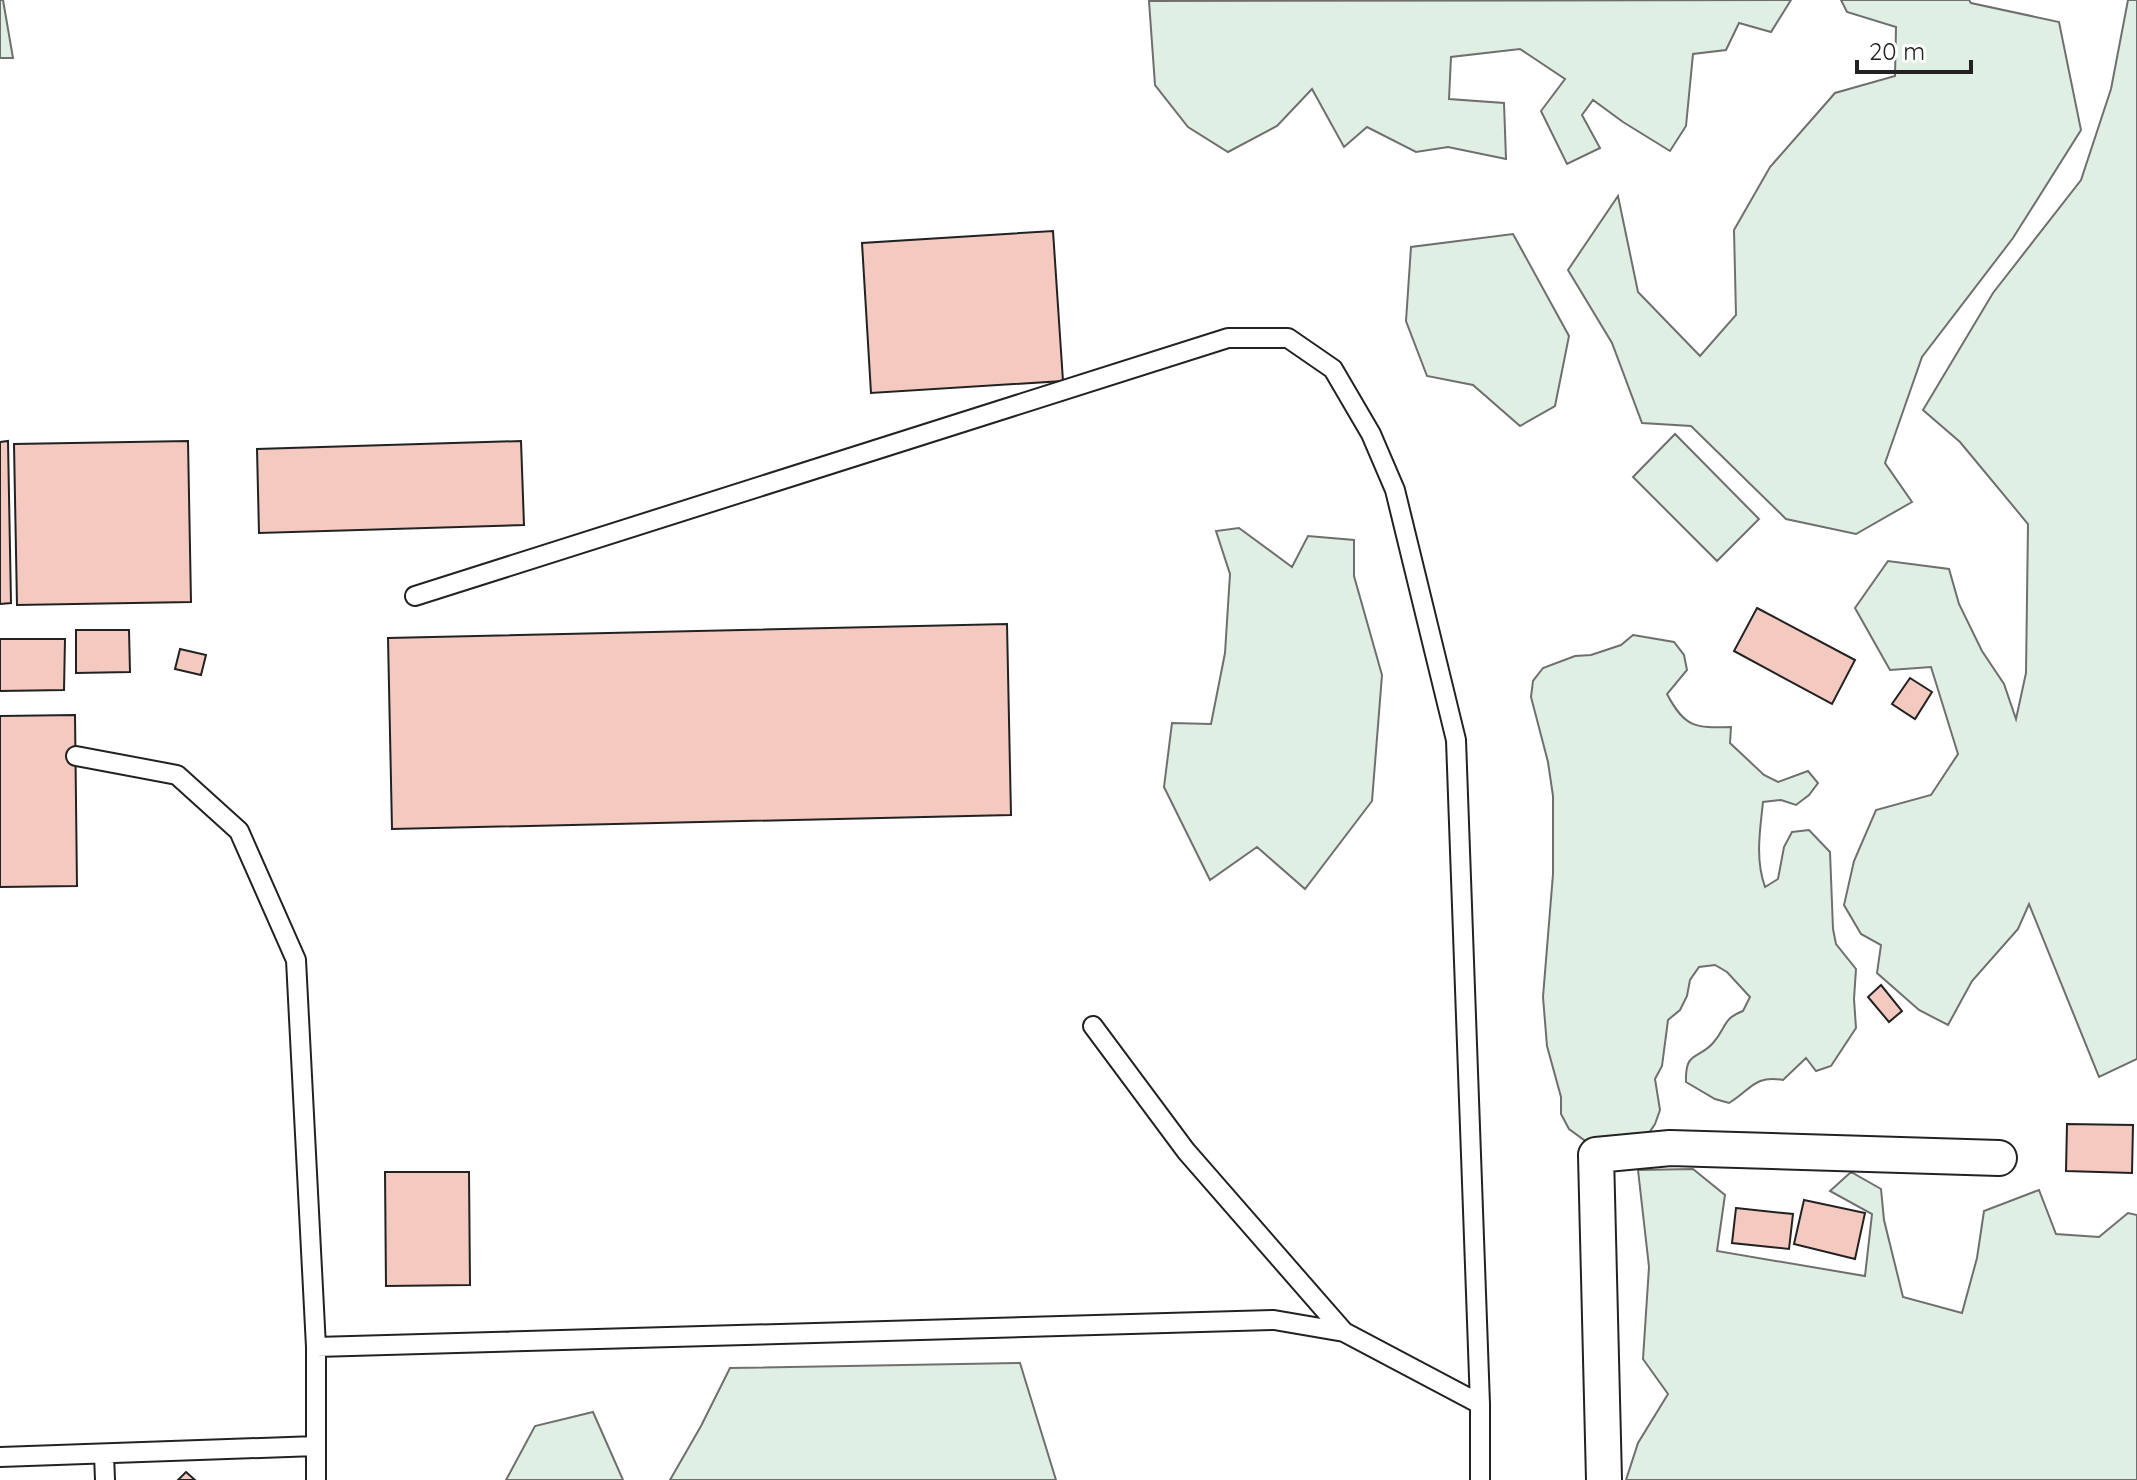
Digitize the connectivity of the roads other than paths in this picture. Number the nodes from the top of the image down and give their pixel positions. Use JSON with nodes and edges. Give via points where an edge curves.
{"nodes":[{"id":1,"x":415,"y":596,"type":"dead end"},
{"id":2,"x":76,"y":756,"type":"dead end"},
{"id":3,"x":1093,"y":1026,"type":"dead end"},
{"id":4,"x":1999,"y":1158,"type":"dead end"},
{"id":5,"x":1344,"y":1332,"type":"junction"},
{"id":6,"x":316,"y":1347,"type":"junction"},
{"id":7,"x":1480,"y":1404,"type":"junction"},
{"id":8,"x":316,"y":1446,"type":"junction"},
{"id":9,"x":104,"y":1454,"type":"junction"},
{"id":10,"x":0,"y":1457,"type":"edge"},
{"id":11,"x":105,"y":1480,"type":"edge"},
{"id":12,"x":316,"y":1480,"type":"edge"},
{"id":13,"x":1480,"y":1480,"type":"edge"},
{"id":14,"x":1604,"y":1480,"type":"edge"}],
"edges":[{"from":1,"to":7,"type":"lane","via":[[1228,338],[1288,338],[1333,369],[1371,434],[1395,490],[1456,740]]},
{"from":2,"to":6,"type":"lane","via":[[177,775],[239,831],[296,960]]},
{"from":3,"to":5,"type":"lane","via":[[1186,1151]]},
{"from":4,"to":14,"type":"street","via":[[1670,1148],[1596,1155]]},
{"from":5,"to":6,"type":"lane","via":[[1274,1320]]},
{"from":5,"to":7,"type":"lane"},
{"from":6,"to":8,"type":"lane"},
{"from":7,"to":13,"type":"lane"},
{"from":8,"to":9,"type":"lane"},
{"from":8,"to":12,"type":"lane"},
{"from":9,"to":10,"type":"lane"},
{"from":9,"to":11,"type":"lane"}]}
